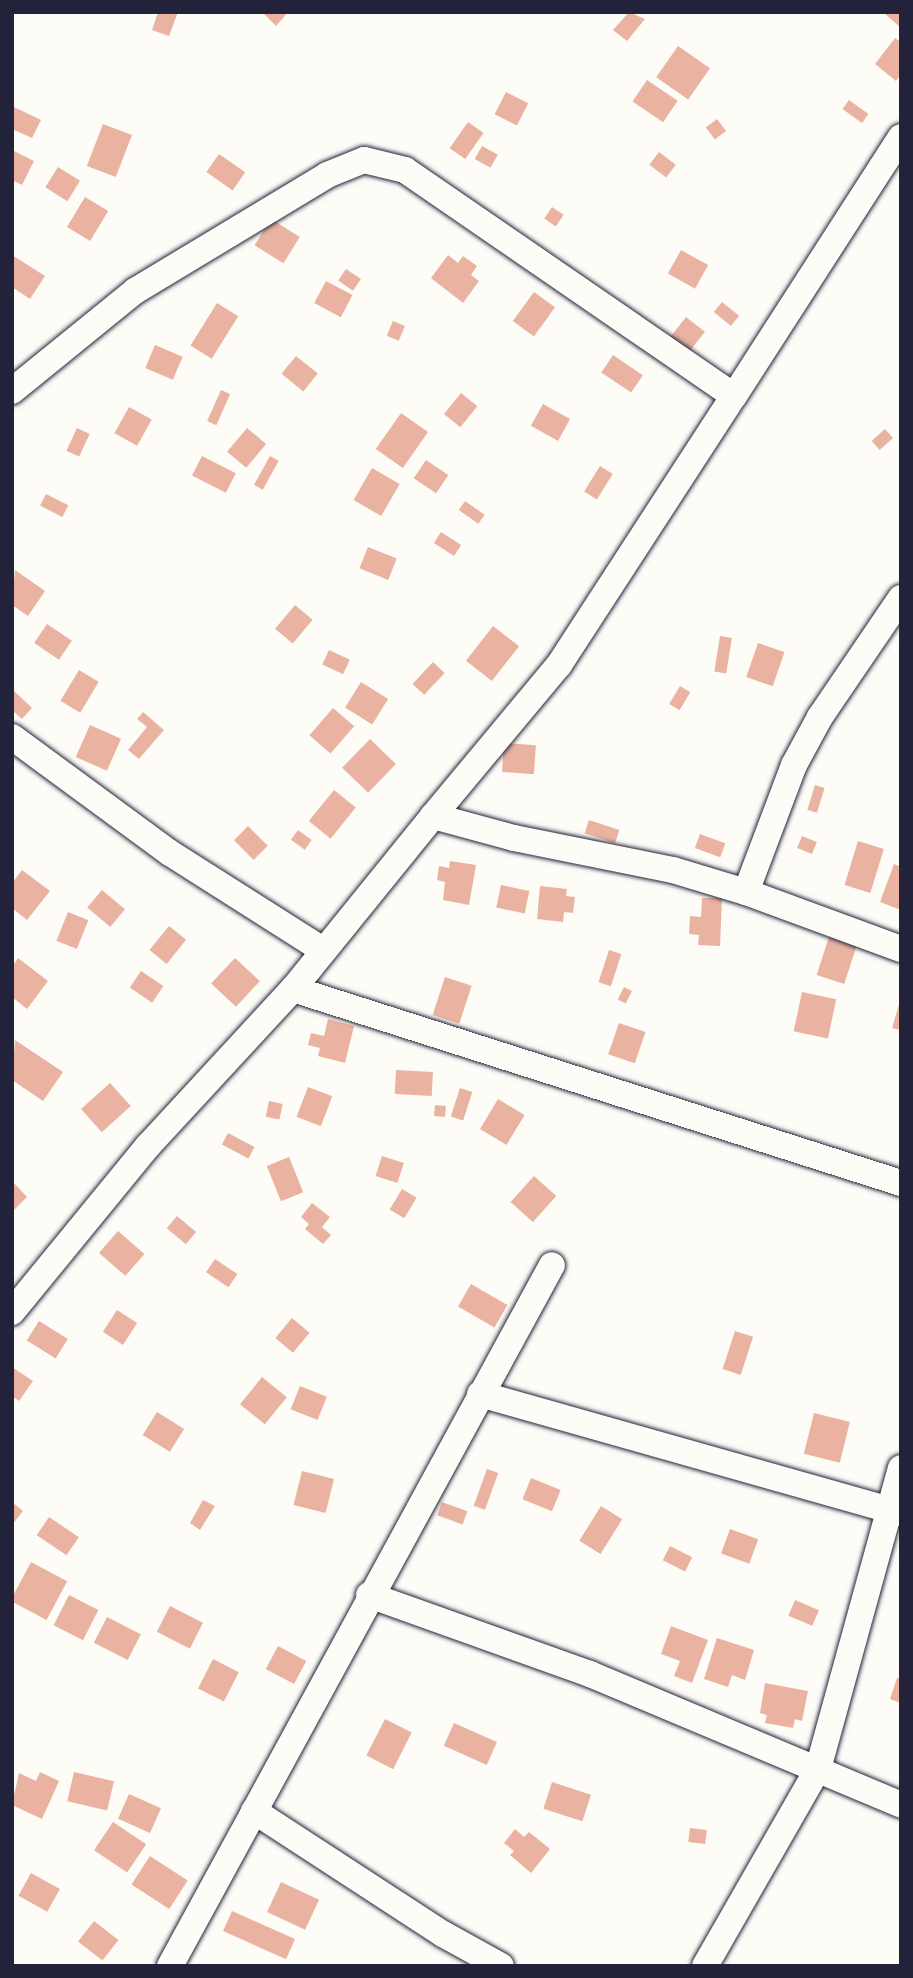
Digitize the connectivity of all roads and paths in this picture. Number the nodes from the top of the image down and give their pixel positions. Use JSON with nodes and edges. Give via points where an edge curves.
{"nodes":[{"id":1,"x":901,"y":137,"type":"edge"},
{"id":2,"x":12,"y":391,"type":"edge"},
{"id":3,"x":734,"y":396,"type":"junction"},
{"id":4,"x":901,"y":598,"type":"edge"},
{"id":5,"x":12,"y":737,"type":"edge"},
{"id":6,"x":433,"y":816,"type":"junction"},
{"id":7,"x":746,"y":892,"type":"junction"},
{"id":8,"x":901,"y":949,"type":"edge"},
{"id":9,"x":323,"y":950,"type":"junction"},
{"id":10,"x":293,"y":989,"type":"junction"},
{"id":11,"x":901,"y":1183,"type":"edge"},
{"id":12,"x":552,"y":1265,"type":"dead end"},
{"id":13,"x":12,"y":1311,"type":"edge"},
{"id":14,"x":480,"y":1394,"type":"junction"},
{"id":15,"x":901,"y":1468,"type":"edge"},
{"id":16,"x":895,"y":1512,"type":"edge"},
{"id":17,"x":369,"y":1595,"type":"junction"},
{"id":18,"x":818,"y":1769,"type":"junction"},
{"id":19,"x":901,"y":1805,"type":"edge"},
{"id":20,"x":254,"y":1811,"type":"junction"},
{"id":21,"x":170,"y":1966,"type":"edge"},
{"id":22,"x":501,"y":1966,"type":"edge"},
{"id":23,"x":705,"y":1966,"type":"edge"}],
"edges":[{"from":1,"to":3,"type":"street"},
{"from":2,"to":3,"type":"street","via":[[135,291],[327,175],[365,160],[405,170]]},
{"from":3,"to":6,"type":"street","via":[[559,665]]},
{"from":4,"to":7,"type":"street","via":[[794,765]]},
{"from":5,"to":9,"type":"street","via":[[170,853]]},
{"from":6,"to":7,"type":"street","via":[[514,838],[673,870]]},
{"from":6,"to":9,"type":"street"},
{"from":7,"to":8,"type":"street"},
{"from":9,"to":10,"type":"street"},
{"from":10,"to":11,"type":"street"},
{"from":10,"to":13,"type":"street","via":[[148,1146]]},
{"from":12,"to":14,"type":"street"},
{"from":14,"to":16,"type":"street"},
{"from":14,"to":17,"type":"street"},
{"from":15,"to":16,"type":"street"},
{"from":16,"to":18,"type":"street"},
{"from":17,"to":18,"type":"street","via":[[590,1674]]},
{"from":17,"to":20,"type":"street"},
{"from":18,"to":19,"type":"street"},
{"from":18,"to":23,"type":"street"},
{"from":20,"to":21,"type":"street"},
{"from":20,"to":22,"type":"street","via":[[443,1934]]}]}
